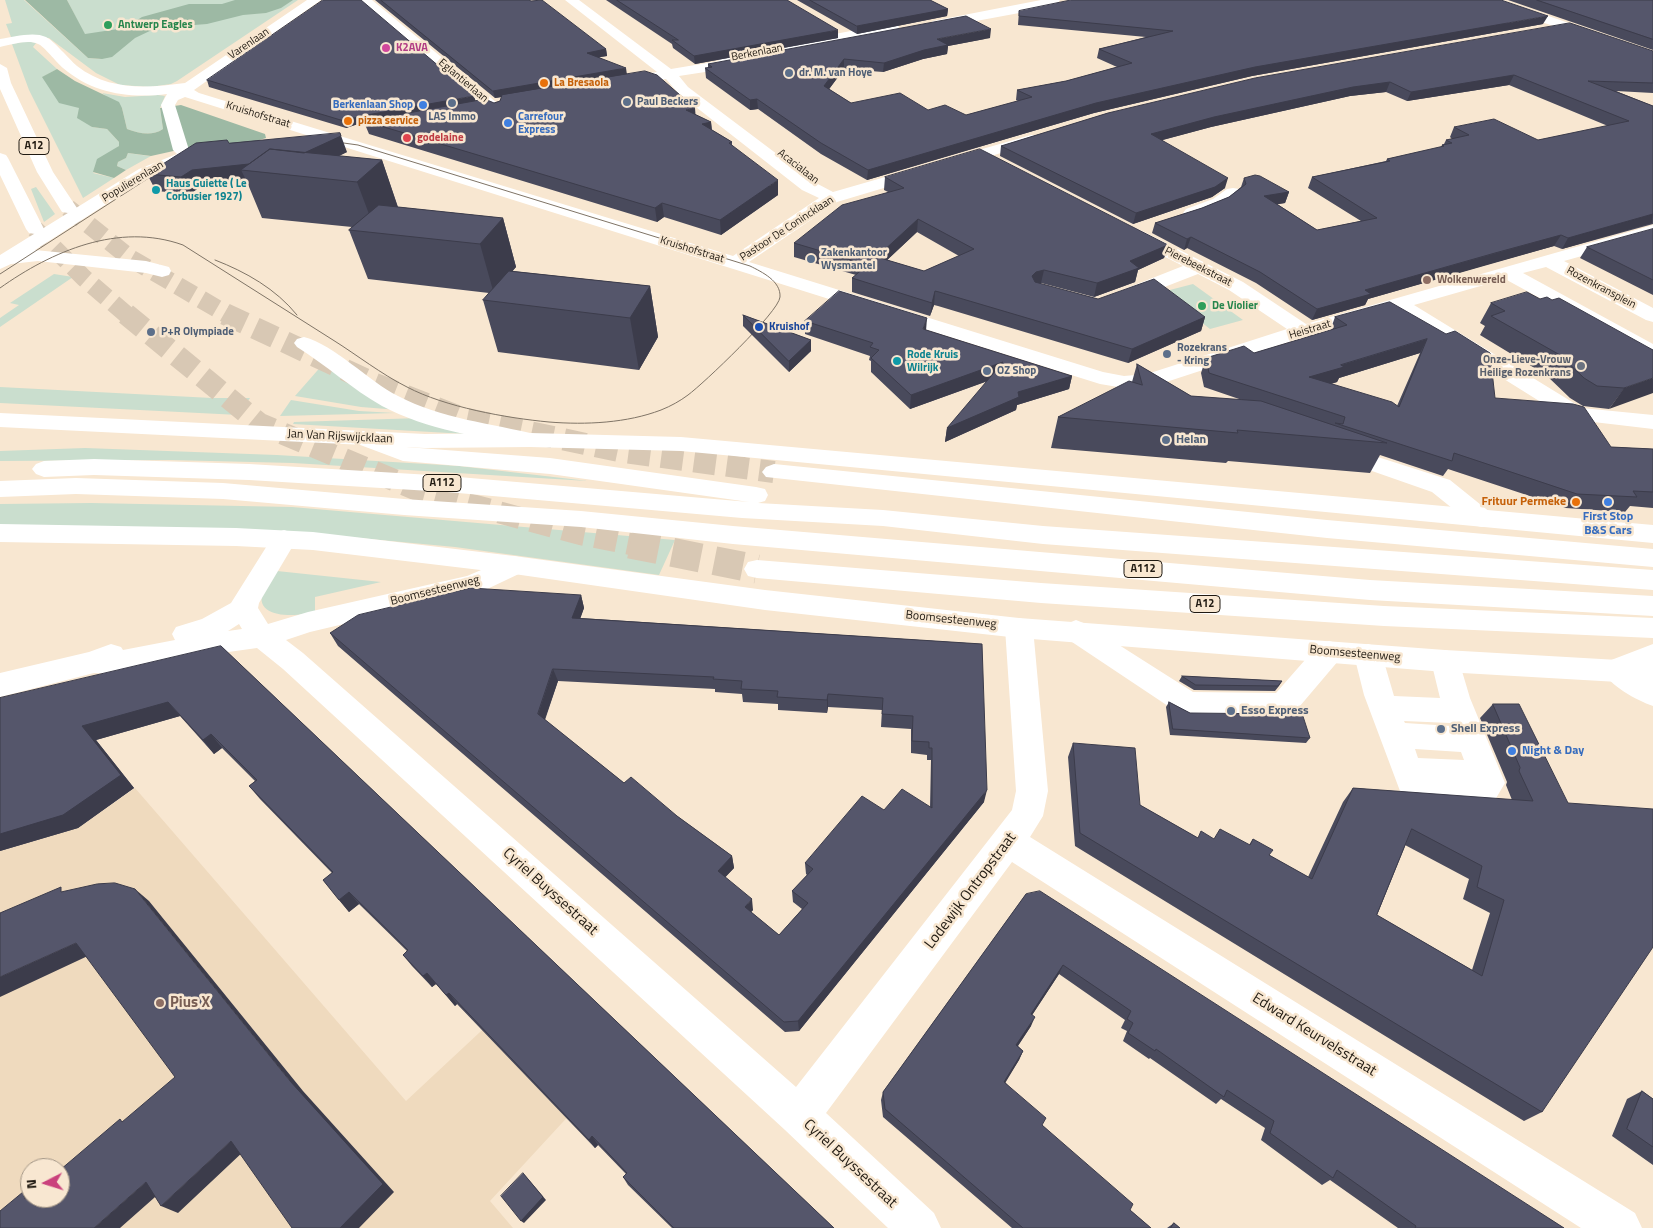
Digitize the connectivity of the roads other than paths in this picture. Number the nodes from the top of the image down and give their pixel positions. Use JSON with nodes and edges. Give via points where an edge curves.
{"nodes":[{"id":1,"x":315,"y":0,"type":"edge"},
{"id":2,"x":365,"y":0,"type":"edge"},
{"id":3,"x":571,"y":0,"type":"edge"},
{"id":4,"x":1048,"y":0,"type":"edge"},
{"id":5,"x":1496,"y":1,"type":"edge"},
{"id":6,"x":921,"y":25,"type":"edge"},
{"id":7,"x":1568,"y":26,"type":"junction"},
{"id":8,"x":834,"y":28,"type":"edge"},
{"id":9,"x":902,"y":28,"type":"edge"},
{"id":10,"x":1541,"y":31,"type":"edge"},
{"id":11,"x":851,"y":38,"type":"junction"},
{"id":12,"x":0,"y":43,"type":"edge"},
{"id":13,"x":1653,"y":56,"type":"edge"},
{"id":14,"x":0,"y":68,"type":"edge"},
{"id":15,"x":668,"y":74,"type":"junction"},
{"id":16,"x":609,"y":86,"type":"edge"},
{"id":17,"x":187,"y":89,"type":"junction"},
{"id":18,"x":476,"y":111,"type":"edge"},
{"id":19,"x":363,"y":133,"type":"dead end"},
{"id":20,"x":1054,"y":133,"type":"edge"},
{"id":21,"x":330,"y":139,"type":"junction"},
{"id":22,"x":295,"y":144,"type":"edge"},
{"id":23,"x":181,"y":150,"type":"edge"},
{"id":24,"x":981,"y":155,"type":"junction"},
{"id":25,"x":0,"y":158,"type":"edge"},
{"id":26,"x":999,"y":164,"type":"edge"},
{"id":27,"x":1233,"y":193,"type":"edge"},
{"id":28,"x":831,"y":198,"type":"junction"},
{"id":29,"x":68,"y":208,"type":"tunnel mouth"},
{"id":30,"x":1175,"y":218,"type":"edge"},
{"id":31,"x":1158,"y":224,"type":"edge"},
{"id":32,"x":35,"y":229,"type":"tunnel mouth"},
{"id":33,"x":1653,"y":230,"type":"edge"},
{"id":34,"x":35,"y":258,"type":"junction"},
{"id":35,"x":3,"y":261,"type":"edge"},
{"id":36,"x":1549,"y":261,"type":"junction"},
{"id":37,"x":735,"y":263,"type":"junction"},
{"id":38,"x":1199,"y":267,"type":"junction"},
{"id":39,"x":108,"y":270,"type":"dead end"},
{"id":40,"x":162,"y":271,"type":"dead end"},
{"id":41,"x":1507,"y":272,"type":"junction"},
{"id":42,"x":0,"y":281,"type":"edge"},
{"id":43,"x":1104,"y":302,"type":"edge"},
{"id":44,"x":1398,"y":304,"type":"junction"},
{"id":45,"x":1653,"y":316,"type":"edge"},
{"id":46,"x":1303,"y":332,"type":"junction"},
{"id":47,"x":304,"y":343,"type":"dead end"},
{"id":48,"x":1653,"y":352,"type":"edge"},
{"id":49,"x":1111,"y":380,"type":"joint"},
{"id":50,"x":1,"y":421,"type":"edge"},
{"id":51,"x":1653,"y":422,"type":"edge"},
{"id":52,"x":363,"y":438,"type":"junction"},
{"id":53,"x":530,"y":440,"type":"junction"},
{"id":54,"x":1319,"y":445,"type":"edge"},
{"id":55,"x":0,"y":470,"type":"edge"},
{"id":56,"x":774,"y":472,"type":"tunnel mouth"},
{"id":57,"x":0,"y":488,"type":"edge"},
{"id":58,"x":883,"y":518,"type":"junction"},
{"id":59,"x":1482,"y":519,"type":"junction"},
{"id":60,"x":0,"y":533,"type":"edge"},
{"id":61,"x":1653,"y":534,"type":"edge"},
{"id":62,"x":284,"y":539,"type":"junction"},
{"id":63,"x":1653,"y":558,"type":"edge"},
{"id":64,"x":514,"y":565,"type":"junction"},
{"id":65,"x":757,"y":569,"type":"tunnel mouth"},
{"id":66,"x":1653,"y":580,"type":"edge"},
{"id":67,"x":1653,"y":606,"type":"edge"},
{"id":68,"x":244,"y":609,"type":"junction"},
{"id":69,"x":1019,"y":628,"type":"junction"},
{"id":70,"x":1653,"y":628,"type":"edge"},
{"id":71,"x":1076,"y":631,"type":"junction"},
{"id":72,"x":262,"y":637,"type":"junction"},
{"id":73,"x":1329,"y":652,"type":"junction"},
{"id":74,"x":1368,"y":655,"type":"junction"},
{"id":75,"x":1653,"y":655,"type":"edge"},
{"id":76,"x":1445,"y":660,"type":"junction"},
{"id":77,"x":94,"y":662,"type":"junction"},
{"id":78,"x":1616,"y":670,"type":"junction"},
{"id":79,"x":1653,"y":673,"type":"edge"},
{"id":80,"x":0,"y":685,"type":"edge"},
{"id":81,"x":1653,"y":694,"type":"edge"},
{"id":82,"x":1392,"y":731,"type":"junction"},
{"id":83,"x":1470,"y":735,"type":"junction"},
{"id":84,"x":1009,"y":842,"type":"junction"},
{"id":85,"x":799,"y":1116,"type":"junction"},
{"id":86,"x":919,"y":1228,"type":"edge"},
{"id":87,"x":1620,"y":1228,"type":"edge"}],
"edges":[{"from":1,"to":17,"type":"main road","name":"Varenlaan"},
{"from":2,"to":18,"type":"main road","name":"Eglantierlaan","via":[[503,106]]},
{"from":3,"to":15,"type":"main road","name":"Acacialaan"},
{"from":4,"to":6,"type":"main road","via":[[1030,7]]},
{"from":5,"to":7,"type":"main road"},
{"from":7,"to":10,"type":"main road"},
{"from":7,"to":13,"type":"main road"},
{"from":8,"to":11,"type":"main road"},
{"from":9,"to":11,"type":"main road","name":"Berkenlaan"},
{"from":11,"to":15,"type":"main road","name":"Berkenlaan"},
{"from":12,"to":17,"type":"main road","name":"Kruishofstraat","via":[[42,40],[63,62],[108,89],[143,92]]},
{"from":14,"to":29,"type":"main road","number":"A12","via":[[45,172]]},
{"from":15,"to":16,"type":"main road","name":"Berkenlaan"},
{"from":15,"to":28,"type":"main road","name":"Acacialaan","via":[[683,90],[808,186]]},
{"from":17,"to":21,"type":"main road","name":"Kruishofstraat","via":[[194,96]]},
{"from":17,"to":23,"type":"main road","via":[[172,97],[168,105]]},
{"from":19,"to":21,"type":"main road"},
{"from":20,"to":24,"type":"main road","name":"Pastoor De Conincklaan"},
{"from":21,"to":22,"type":"main road","name":"Kruishofstraat"},
{"from":21,"to":37,"type":"main road","name":"Kruishofstraat"},
{"from":24,"to":26,"type":"main road"},
{"from":24,"to":28,"type":"main road","name":"Pastoor De Conincklaan"},
{"from":25,"to":32,"type":"main road"},
{"from":27,"to":30,"type":"main road","via":[[1219,203]]},
{"from":28,"to":37,"type":"main road","name":"Pastoor De Conincklaan"},
{"from":31,"to":38,"type":"main road","name":"Pierebeekstraat","via":[[1127,230]]},
{"from":33,"to":36,"type":"main road","name":"Heistraat"},
{"from":34,"to":35,"type":"main road"},
{"from":34,"to":35,"type":"main road","name":"Populierenlaan","via":[[167,171],[220,152],[192,154],[154,167]]},
{"from":34,"to":39,"type":"main road"},
{"from":34,"to":40,"type":"main road"},
{"from":34,"to":42,"type":"main road","name":"Populierenlaan"},
{"from":36,"to":41,"type":"main road","name":"Heistraat"},
{"from":36,"to":45,"type":"main road","name":"Rozenkransplein"},
{"from":37,"to":49,"type":"main road","name":"Kruishofstraat"},
{"from":38,"to":43,"type":"main road"},
{"from":38,"to":46,"type":"main road","name":"Pierebeekstraat","via":[[1236,286]]},
{"from":41,"to":44,"type":"main road","name":"Heistraat"},
{"from":41,"to":48,"type":"main road"},
{"from":44,"to":46,"type":"main road","name":"Heistraat"},
{"from":44,"to":51,"type":"main road","via":[[1576,414]]},
{"from":46,"to":49,"type":"main road","name":"Heistraat","via":[[1149,380]]},
{"from":47,"to":53,"type":"main road","via":[[392,402],[427,415]]},
{"from":50,"to":52,"type":"main road","name":"Jan Van Rijswijcklaan"},
{"from":52,"to":53,"type":"main road","name":"Jan Van Rijswijcklaan"},
{"from":52,"to":58,"type":"main road","via":[[403,454],[559,467],[742,492]]},
{"from":53,"to":59,"type":"main road","name":"Jan Van Rijswijcklaan","via":[[681,444]]},
{"from":54,"to":59,"type":"main road","via":[[1441,486]]},
{"from":55,"to":58,"type":"main road","number":"A112","via":[[94,467],[258,472]]},
{"from":56,"to":63,"type":"main road","via":[[1327,529]]},
{"from":57,"to":67,"type":"main road","number":"A112","via":[[76,486],[223,491],[581,519],[742,536],[1370,590]]},
{"from":58,"to":66,"type":"main road","number":"A112","via":[[1043,535]]},
{"from":59,"to":61,"type":"main road"},
{"from":60,"to":62,"type":"main road"},
{"from":62,"to":64,"type":"main road"},
{"from":62,"to":68,"type":"main road"},
{"from":64,"to":69,"type":"main road","name":"Boomsesteenweg","via":[[765,600]]},
{"from":64,"to":72,"type":"main road","name":"Boomsesteenweg","via":[[474,584],[308,622]]},
{"from":65,"to":70,"type":"main road","number":"A12","via":[[1041,593],[1364,614]]},
{"from":68,"to":72,"type":"main road","name":"Cyriel Buyssestraat"},
{"from":68,"to":77,"type":"main road","via":[[210,628]]},
{"from":69,"to":71,"type":"main road","name":"Boomsesteenweg"},
{"from":69,"to":84,"type":"main road","name":"Lodewijk Ontropstraat","via":[[1032,791],[1028,816]]},
{"from":71,"to":73,"type":"main road","name":"Boomsesteenweg"},
{"from":71,"to":73,"type":"main road","via":[[1188,704],[1283,705]]},
{"from":72,"to":77,"type":"main road","name":"Boomsesteenweg","via":[[207,644],[114,663]]},
{"from":72,"to":85,"type":"main road","name":"Cyriel Buyssestraat","via":[[293,660]]},
{"from":73,"to":74,"type":"main road","name":"Boomsesteenweg"},
{"from":74,"to":76,"type":"main road","name":"Boomsesteenweg"},
{"from":74,"to":82,"type":"main road"},
{"from":75,"to":78,"type":"main road"},
{"from":76,"to":78,"type":"main road","name":"Boomsesteenweg"},
{"from":76,"to":83,"type":"main road"},
{"from":77,"to":80,"type":"main road"},
{"from":78,"to":79,"type":"main road","name":"Boomsesteenweg"},
{"from":78,"to":81,"type":"main road"},
{"from":82,"to":83,"type":"main road"},
{"from":82,"to":83,"type":"main road"},
{"from":84,"to":85,"type":"main road","name":"Lodewijk Ontropstraat"},
{"from":84,"to":87,"type":"main road","name":"Edward Keurvelsstraat"},
{"from":85,"to":86,"type":"main road","name":"Cyriel Buyssestraat"}]}
